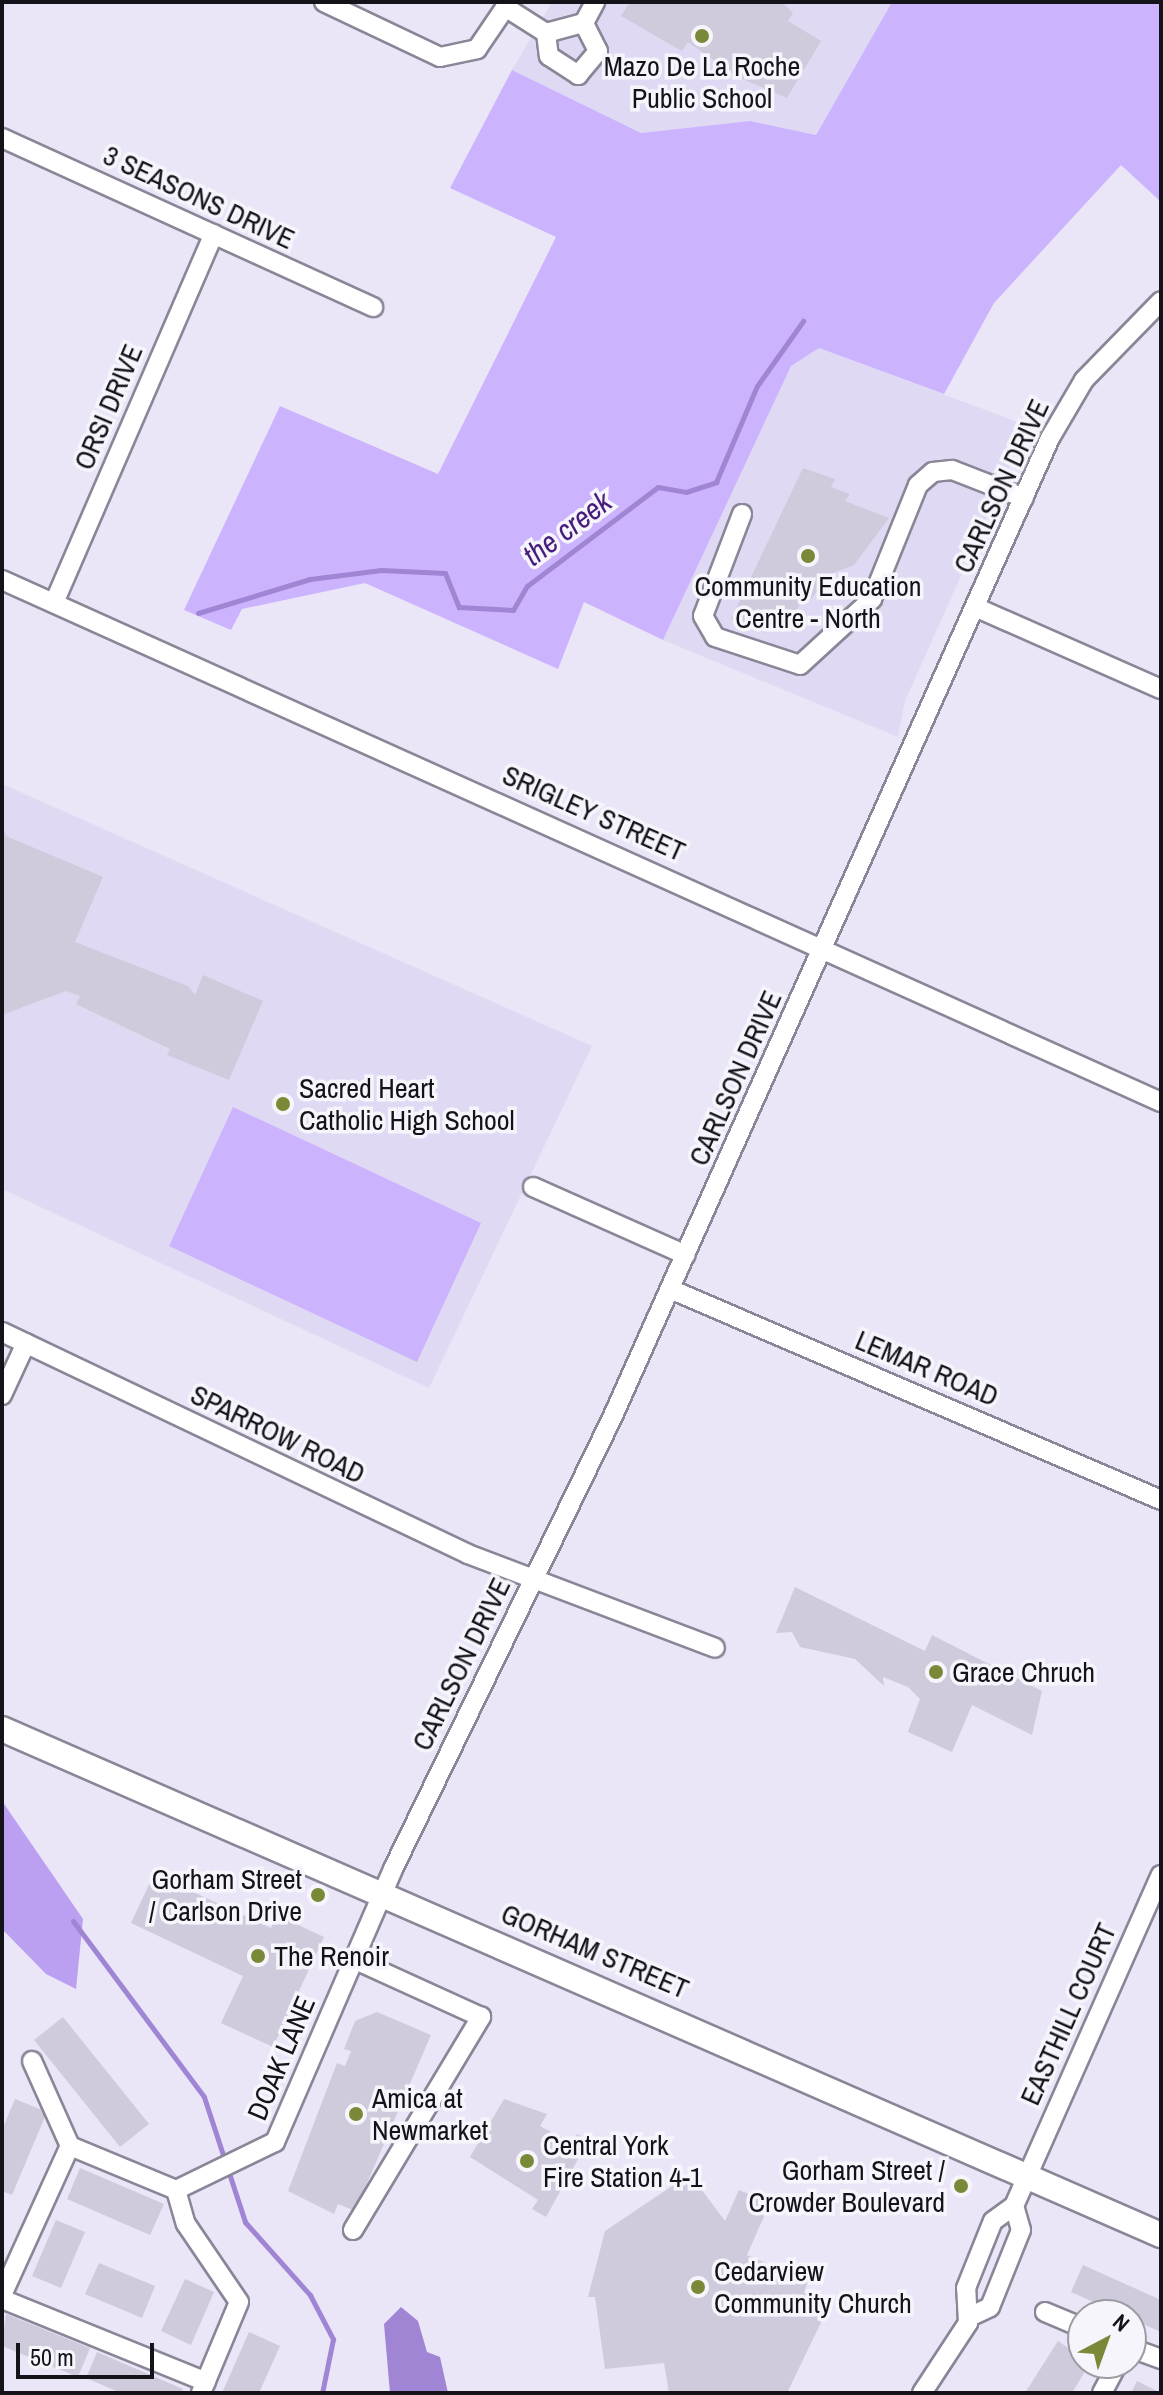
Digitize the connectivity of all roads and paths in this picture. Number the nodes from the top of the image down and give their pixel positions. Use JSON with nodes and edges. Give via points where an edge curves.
{"nodes":[{"id":1,"x":324,"y":2,"type":"edge"},
{"id":2,"x":595,"y":2,"type":"edge"},
{"id":3,"x":507,"y":5,"type":"edge"},
{"id":4,"x":584,"y":23,"type":"junction"},
{"id":5,"x":546,"y":33,"type":"junction"},
{"id":6,"x":2,"y":138,"type":"edge"},
{"id":7,"x":214,"y":234,"type":"junction"},
{"id":8,"x":1161,"y":301,"type":"edge"},
{"id":9,"x":373,"y":307,"type":"dead end"},
{"id":10,"x":1024,"y":498,"type":"junction"},
{"id":11,"x":742,"y":514,"type":"dead end"},
{"id":12,"x":2,"y":580,"type":"edge"},
{"id":13,"x":54,"y":603,"type":"junction"},
{"id":14,"x":975,"y":607,"type":"junction"},
{"id":15,"x":1161,"y":689,"type":"edge"},
{"id":16,"x":824,"y":947,"type":"junction"},
{"id":17,"x":1161,"y":1102,"type":"edge"},
{"id":18,"x":533,"y":1187,"type":"dead end"},
{"id":19,"x":686,"y":1255,"type":"junction"},
{"id":20,"x":670,"y":1289,"type":"junction"},
{"id":21,"x":2,"y":1332,"type":"edge"},
{"id":22,"x":26,"y":1343,"type":"junction"},
{"id":23,"x":2,"y":1395,"type":"edge"},
{"id":24,"x":1161,"y":1500,"type":"edge"},
{"id":25,"x":533,"y":1580,"type":"junction"},
{"id":26,"x":715,"y":1648,"type":"dead end"},
{"id":27,"x":2,"y":1729,"type":"edge"},
{"id":28,"x":1161,"y":1875,"type":"edge"},
{"id":29,"x":382,"y":1894,"type":"junction"},
{"id":30,"x":354,"y":1959,"type":"junction"},
{"id":31,"x":32,"y":2061,"type":"dead end"},
{"id":32,"x":70,"y":2146,"type":"junction"},
{"id":33,"x":1026,"y":2177,"type":"junction"},
{"id":34,"x":176,"y":2190,"type":"junction"},
{"id":35,"x":1014,"y":2206,"type":"junction"},
{"id":36,"x":353,"y":2230,"type":"dead end"},
{"id":37,"x":1161,"y":2235,"type":"edge"},
{"id":38,"x":2,"y":2297,"type":"edge"},
{"id":39,"x":1045,"y":2312,"type":"dead end"},
{"id":40,"x":969,"y":2317,"type":"junction"},
{"id":41,"x":1067,"y":2321,"type":"edge"},
{"id":42,"x":203,"y":2388,"type":"edge"},
{"id":43,"x":922,"y":2393,"type":"edge"}],
"edges":[{"from":1,"to":3,"type":"street","via":[[440,57],[477,49]]},
{"from":2,"to":4,"type":"street"},
{"from":3,"to":5,"type":"street"},
{"from":4,"to":5,"type":"street"},
{"from":4,"to":5,"type":"street","via":[[598,51],[578,75],[549,56]]},
{"from":6,"to":7,"type":"street","name":"3 SEASONS DRIVE"},
{"from":7,"to":9,"type":"street","name":"3 SEASONS DRIVE"},
{"from":7,"to":13,"type":"street","name":"ORSI DRIVE"},
{"from":8,"to":10,"type":"street","name":"CARLSON DRIVE","via":[[1084,380]]},
{"from":10,"to":11,"type":"street","via":[[952,470],[933,472],[918,485],[872,599],[800,665],[715,637],[703,616]]},
{"from":10,"to":14,"type":"street","name":"CARLSON DRIVE"},
{"from":12,"to":13,"type":"street","name":"SRIGLEY STREET"},
{"from":13,"to":16,"type":"street","name":"SRIGLEY STREET"},
{"from":14,"to":15,"type":"street"},
{"from":14,"to":16,"type":"street","name":"CARLSON DRIVE"},
{"from":16,"to":17,"type":"street","name":"SRIGLEY STREET"},
{"from":16,"to":19,"type":"street","name":"CARLSON DRIVE"},
{"from":18,"to":19,"type":"street"},
{"from":19,"to":20,"type":"street","name":"CARLSON DRIVE"},
{"from":20,"to":24,"type":"street","name":"LEMAR ROAD"},
{"from":20,"to":25,"type":"street","name":"CARLSON DRIVE"},
{"from":21,"to":22,"type":"street","name":"SPARROW ROAD"},
{"from":22,"to":23,"type":"street"},
{"from":22,"to":25,"type":"street","name":"SPARROW ROAD"},
{"from":25,"to":26,"type":"street","name":"SPARROW ROAD"},
{"from":25,"to":29,"type":"street","name":"CARLSON DRIVE"},
{"from":27,"to":29,"type":"main road","name":"GORHAM STREET"},
{"from":28,"to":33,"type":"street","name":"EASTHILL COURT"},
{"from":29,"to":30,"type":"street","name":"DOAK LANE"},
{"from":29,"to":33,"type":"main road","name":"GORHAM STREET"},
{"from":30,"to":34,"type":"street","name":"DOAK LANE","via":[[275,2142],[198,2174]]},
{"from":30,"to":36,"type":"street","via":[[481,2017]]},
{"from":31,"to":32,"type":"street"},
{"from":32,"to":34,"type":"street"},
{"from":32,"to":38,"type":"street"},
{"from":33,"to":35,"type":"street","name":"EASTHILL COURT"},
{"from":33,"to":37,"type":"main road","name":"GORHAM STREET"},
{"from":34,"to":42,"type":"street","via":[[186,2224],[239,2302]]},
{"from":35,"to":40,"type":"street","via":[[993,2221],[966,2288]]},
{"from":35,"to":40,"type":"street","via":[[1021,2230],[990,2307]]},
{"from":38,"to":42,"type":"street"},
{"from":39,"to":41,"type":"street"},
{"from":40,"to":43,"type":"street"}]}
